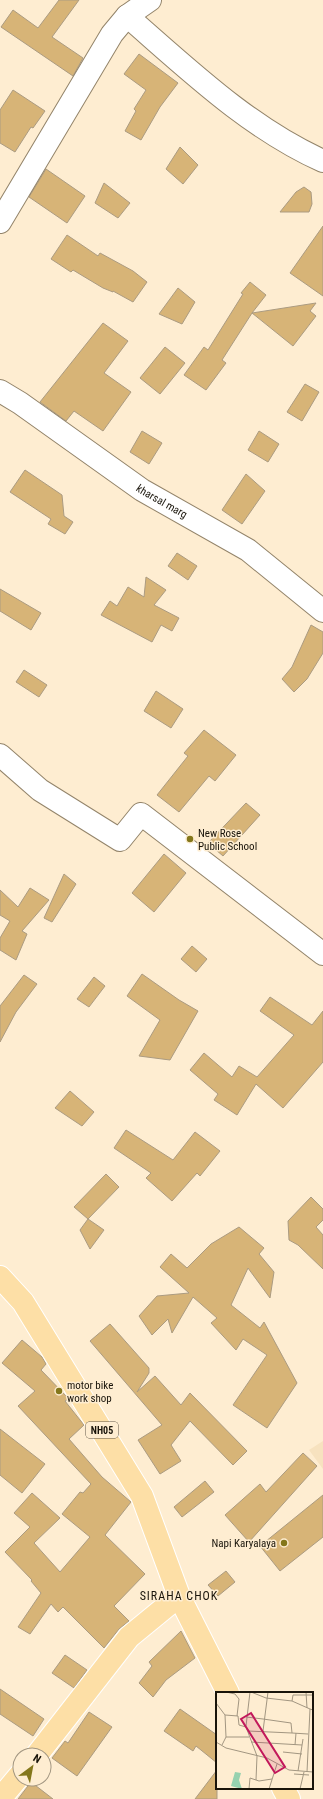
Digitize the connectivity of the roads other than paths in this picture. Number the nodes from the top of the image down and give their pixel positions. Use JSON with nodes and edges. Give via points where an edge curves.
{"nodes":[{"id":1,"x":150,"y":0,"type":"edge"},
{"id":2,"x":127,"y":16,"type":"junction"},
{"id":3,"x":323,"y":161,"type":"edge"},
{"id":4,"x":0,"y":222,"type":"edge"},
{"id":5,"x":0,"y":391,"type":"edge"},
{"id":6,"x":323,"y":610,"type":"edge"},
{"id":7,"x":0,"y":755,"type":"edge"},
{"id":8,"x":323,"y":954,"type":"edge"},
{"id":9,"x":0,"y":1277,"type":"edge"},
{"id":10,"x":179,"y":1596,"type":"junction"},
{"id":11,"x":227,"y":1692,"type":"edge"},
{"id":12,"x":43,"y":1747,"type":"edge"},
{"id":13,"x":12,"y":1785,"type":"edge"},
{"id":14,"x":284,"y":1789,"type":"edge"},
{"id":15,"x":0,"y":1799,"type":"edge"},
{"id":16,"x":289,"y":1799,"type":"edge"}],
"edges":[{"from":1,"to":2,"type":"street"},
{"from":2,"to":3,"type":"street","via":[[214,92],[295,149]]},
{"from":2,"to":4,"type":"street","via":[[112,34]]},
{"from":5,"to":6,"type":"street","name":"kharsal marg","via":[[142,490],[248,550]]},
{"from":7,"to":8,"type":"street","via":[[40,790],[120,840],[141,814]]},
{"from":9,"to":10,"type":"main road","number":"NH05","via":[[22,1302],[142,1496]]},
{"from":10,"to":11,"type":"main road","number":"NH05"},
{"from":10,"to":12,"type":"main road","via":[[129,1637]]},
{"from":13,"to":15,"type":"main road"},
{"from":14,"to":16,"type":"main road"}]}
